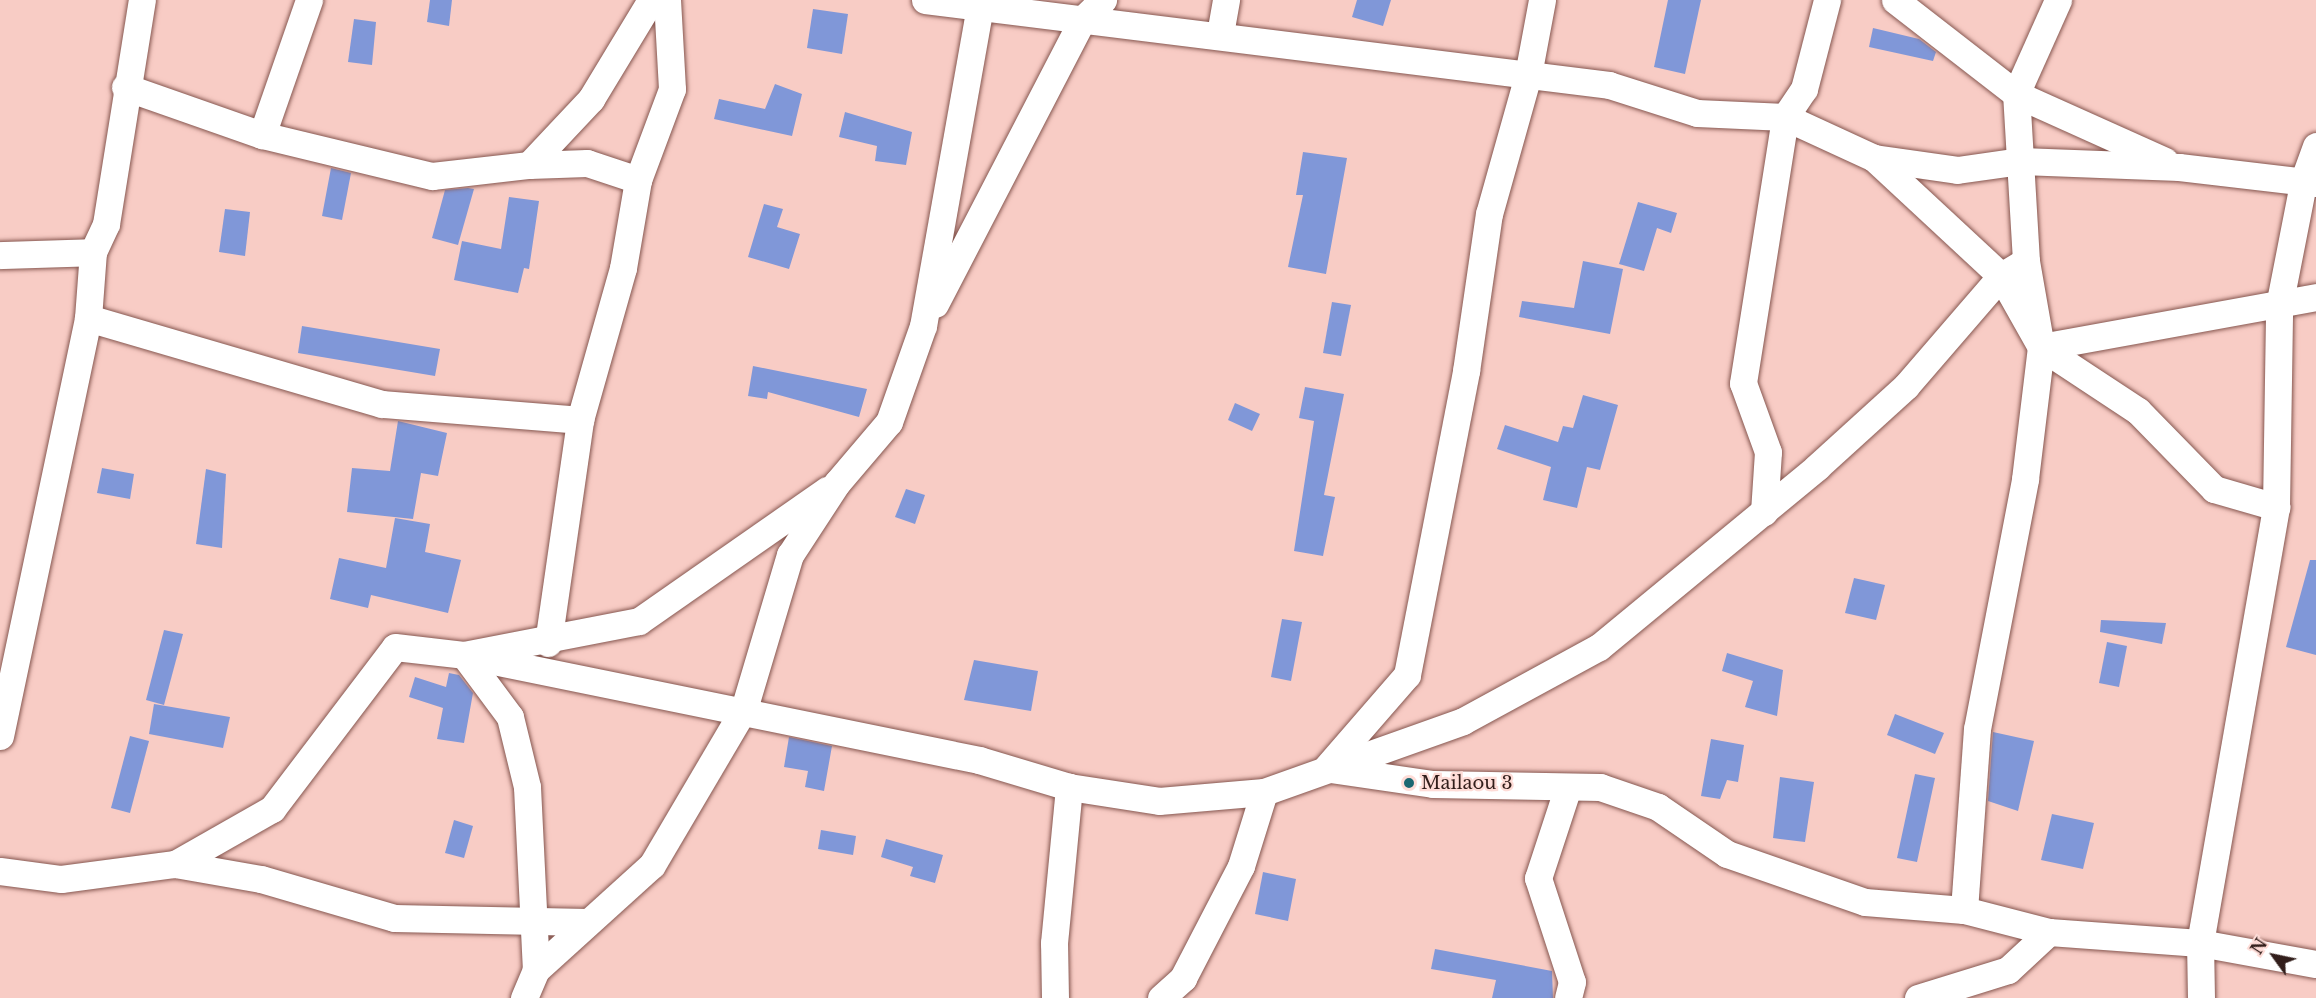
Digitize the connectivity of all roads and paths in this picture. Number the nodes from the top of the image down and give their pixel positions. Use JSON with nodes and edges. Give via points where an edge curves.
{"nodes":[{"id":1,"x":142,"y":0,"type":"edge"},
{"id":2,"x":309,"y":0,"type":"edge"},
{"id":3,"x":651,"y":0,"type":"edge"},
{"id":4,"x":667,"y":0,"type":"edge"},
{"id":5,"x":925,"y":0,"type":"edge"},
{"id":6,"x":1103,"y":0,"type":"edge"},
{"id":7,"x":1226,"y":0,"type":"edge"},
{"id":8,"x":1542,"y":0,"type":"edge"},
{"id":9,"x":1827,"y":0,"type":"edge"},
{"id":10,"x":1895,"y":0,"type":"edge"},
{"id":11,"x":2058,"y":0,"type":"edge"},
{"id":12,"x":981,"y":3,"type":"edge"},
{"id":13,"x":1083,"y":19,"type":"junction"},
{"id":14,"x":1220,"y":34,"type":"junction"},
{"id":15,"x":1528,"y":75,"type":"junction"},
{"id":16,"x":125,"y":87,"type":"junction"},
{"id":17,"x":2016,"y":94,"type":"junction"},
{"id":18,"x":1785,"y":117,"type":"junction"},
{"id":19,"x":262,"y":135,"type":"junction"},
{"id":20,"x":2316,"y":146,"type":"edge"},
{"id":21,"x":1874,"y":158,"type":"junction"},
{"id":22,"x":2021,"y":161,"type":"junction"},
{"id":23,"x":529,"y":165,"type":"junction"},
{"id":24,"x":2179,"y":167,"type":"junction"},
{"id":25,"x":638,"y":180,"type":"junction"},
{"id":26,"x":2310,"y":181,"type":"edge"},
{"id":27,"x":93,"y":252,"type":"junction"},
{"id":28,"x":0,"y":255,"type":"edge"},
{"id":29,"x":2026,"y":261,"type":"junction"},
{"id":30,"x":2001,"y":276,"type":"junction"},
{"id":31,"x":2316,"y":297,"type":"edge"},
{"id":32,"x":2279,"y":306,"type":"junction"},
{"id":33,"x":88,"y":318,"type":"junction"},
{"id":34,"x":923,"y":326,"type":"junction"},
{"id":35,"x":2041,"y":347,"type":"junction"},
{"id":36,"x":580,"y":420,"type":"junction"},
{"id":37,"x":837,"y":483,"type":"junction"},
{"id":38,"x":2276,"y":507,"type":"junction"},
{"id":39,"x":1764,"y":512,"type":"junction"},
{"id":40,"x":548,"y":643,"type":"junction"},
{"id":41,"x":464,"y":655,"type":"junction"},
{"id":42,"x":744,"y":709,"type":"junction"},
{"id":43,"x":0,"y":736,"type":"edge"},
{"id":44,"x":1326,"y":768,"type":"junction"},
{"id":45,"x":1568,"y":786,"type":"junction"},
{"id":46,"x":1069,"y":787,"type":"junction"},
{"id":47,"x":1264,"y":792,"type":"junction"},
{"id":48,"x":175,"y":864,"type":"junction"},
{"id":49,"x":0,"y":870,"type":"edge"},
{"id":50,"x":1964,"y":910,"type":"junction"},
{"id":51,"x":534,"y":919,"type":"junction"},
{"id":52,"x":588,"y":922,"type":"junction"},
{"id":53,"x":2049,"y":932,"type":"junction"},
{"id":54,"x":2200,"y":943,"type":"junction"},
{"id":55,"x":2316,"y":964,"type":"edge"},
{"id":56,"x":536,"y":970,"type":"junction"},
{"id":57,"x":524,"y":998,"type":"edge"},
{"id":58,"x":1055,"y":998,"type":"edge"},
{"id":59,"x":1161,"y":998,"type":"edge"},
{"id":60,"x":1568,"y":998,"type":"edge"},
{"id":61,"x":1918,"y":998,"type":"edge"},
{"id":62,"x":2201,"y":998,"type":"edge"}],
"edges":[{"from":1,"to":16,"type":"street"},
{"from":2,"to":19,"type":"street"},
{"from":3,"to":23,"type":"street","via":[[591,99]]},
{"from":4,"to":25,"type":"street","via":[[672,89]]},
{"from":5,"to":12,"type":"street"},
{"from":6,"to":13,"type":"street"},
{"from":7,"to":14,"type":"street"},
{"from":8,"to":15,"type":"street"},
{"from":9,"to":18,"type":"street","via":[[1804,89]]},
{"from":10,"to":17,"type":"street"},
{"from":11,"to":17,"type":"street"},
{"from":12,"to":13,"type":"street"},
{"from":12,"to":34,"type":"street"},
{"from":13,"to":14,"type":"street"},
{"from":13,"to":34,"type":"street"},
{"from":14,"to":15,"type":"street"},
{"from":15,"to":18,"type":"street","via":[[1609,85],[1697,113]]},
{"from":15,"to":44,"type":"street","via":[[1489,214],[1466,371],[1407,675]]},
{"from":16,"to":19,"type":"street"},
{"from":16,"to":27,"type":"street","via":[[106,224]]},
{"from":17,"to":22,"type":"street"},
{"from":17,"to":24,"type":"street"},
{"from":18,"to":21,"type":"street"},
{"from":18,"to":39,"type":"street","via":[[1743,383],[1768,452]]},
{"from":19,"to":23,"type":"street","via":[[432,176]]},
{"from":20,"to":26,"type":"street"},
{"from":21,"to":22,"type":"street","via":[[1957,171]]},
{"from":21,"to":30,"type":"street"},
{"from":22,"to":24,"type":"street"},
{"from":22,"to":29,"type":"street"},
{"from":23,"to":25,"type":"street","via":[[587,163]]},
{"from":24,"to":26,"type":"street"},
{"from":25,"to":36,"type":"street","via":[[623,268]]},
{"from":26,"to":32,"type":"street"},
{"from":27,"to":28,"type":"street"},
{"from":27,"to":33,"type":"street"},
{"from":29,"to":30,"type":"street"},
{"from":29,"to":35,"type":"street"},
{"from":30,"to":35,"type":"street"},
{"from":30,"to":39,"type":"street","via":[[1906,386]]},
{"from":31,"to":32,"type":"street"},
{"from":32,"to":35,"type":"street"},
{"from":32,"to":38,"type":"street"},
{"from":33,"to":36,"type":"street","via":[[382,404]]},
{"from":33,"to":43,"type":"street"},
{"from":34,"to":37,"type":"street","via":[[889,422]]},
{"from":35,"to":38,"type":"street","via":[[2138,411],[2214,489]]},
{"from":35,"to":50,"type":"street","via":[[2023,491],[1977,729]]},
{"from":36,"to":40,"type":"street"},
{"from":37,"to":40,"type":"street","via":[[639,621]]},
{"from":37,"to":42,"type":"street","via":[[790,555]]},
{"from":38,"to":54,"type":"street"},
{"from":39,"to":44,"type":"street","via":[[1599,647],[1462,721]]},
{"from":40,"to":41,"type":"street"},
{"from":41,"to":42,"type":"street"},
{"from":41,"to":48,"type":"street","via":[[395,647],[272,809]]},
{"from":41,"to":51,"type":"street","via":[[510,717],[527,787]]},
{"from":42,"to":46,"type":"street","via":[[979,760]]},
{"from":42,"to":52,"type":"street","via":[[652,865]]},
{"from":44,"to":45,"type":"street","via":[[1433,784]]},
{"from":44,"to":47,"type":"street"},
{"from":45,"to":50,"type":"street","via":[[1600,788],[1658,807],[1727,854],[1865,902]]},
{"from":45,"to":60,"type":"street","via":[[1538,878],[1572,982]]},
{"from":46,"to":47,"type":"street","via":[[1159,801]]},
{"from":46,"to":58,"type":"street","via":[[1054,943]]},
{"from":47,"to":59,"type":"street","via":[[1240,866],[1183,978]]},
{"from":48,"to":49,"type":"street","via":[[61,879]]},
{"from":48,"to":51,"type":"street","via":[[261,879],[394,918]]},
{"from":50,"to":53,"type":"street"},
{"from":51,"to":52,"type":"street"},
{"from":51,"to":56,"type":"street"},
{"from":52,"to":56,"type":"street"},
{"from":53,"to":54,"type":"street"},
{"from":53,"to":61,"type":"street","via":[[2008,970]]},
{"from":54,"to":55,"type":"street"},
{"from":54,"to":62,"type":"street"},
{"from":56,"to":57,"type":"street"}]}
